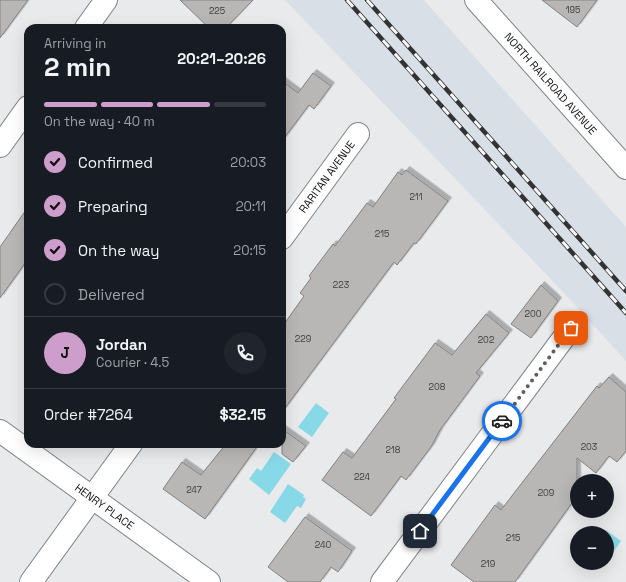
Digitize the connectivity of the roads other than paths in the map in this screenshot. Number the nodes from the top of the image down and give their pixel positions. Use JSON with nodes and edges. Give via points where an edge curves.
{"nodes":[{"id":1,"x":106,"y":0,"type":"edge"},
{"id":2,"x":476,"y":0,"type":"edge"},
{"id":3,"x":89,"y":24,"type":"edge"},
{"id":4,"x":24,"y":113,"type":"edge"},
{"id":5,"x":358,"y":134,"type":"dead end"},
{"id":6,"x":0,"y":146,"type":"edge"},
{"id":7,"x":626,"y":168,"type":"edge"},
{"id":8,"x":286,"y":233,"type":"edge"},
{"id":9,"x":571,"y":328,"type":"dead end"},
{"id":10,"x":0,"y":431,"type":"edge"},
{"id":11,"x":128,"y":448,"type":"edge"},
{"id":12,"x":92,"y":497,"type":"junction"},
{"id":13,"x":31,"y":582,"type":"edge"},
{"id":14,"x":209,"y":582,"type":"edge"},
{"id":15,"x":382,"y":582,"type":"edge"}],
"edges":[{"from":1,"to":3,"type":"street"},
{"from":2,"to":7,"type":"street","name":"NORTH RAILROAD AVENUE"},
{"from":4,"to":6,"type":"street"},
{"from":5,"to":8,"type":"street","name":"RARITAN AVENUE"},
{"from":9,"to":15,"type":"street"},
{"from":10,"to":12,"type":"street","name":"HENRY PLACE"},
{"from":11,"to":12,"type":"street"},
{"from":12,"to":13,"type":"street"},
{"from":12,"to":14,"type":"street","name":"HENRY PLACE"}]}
